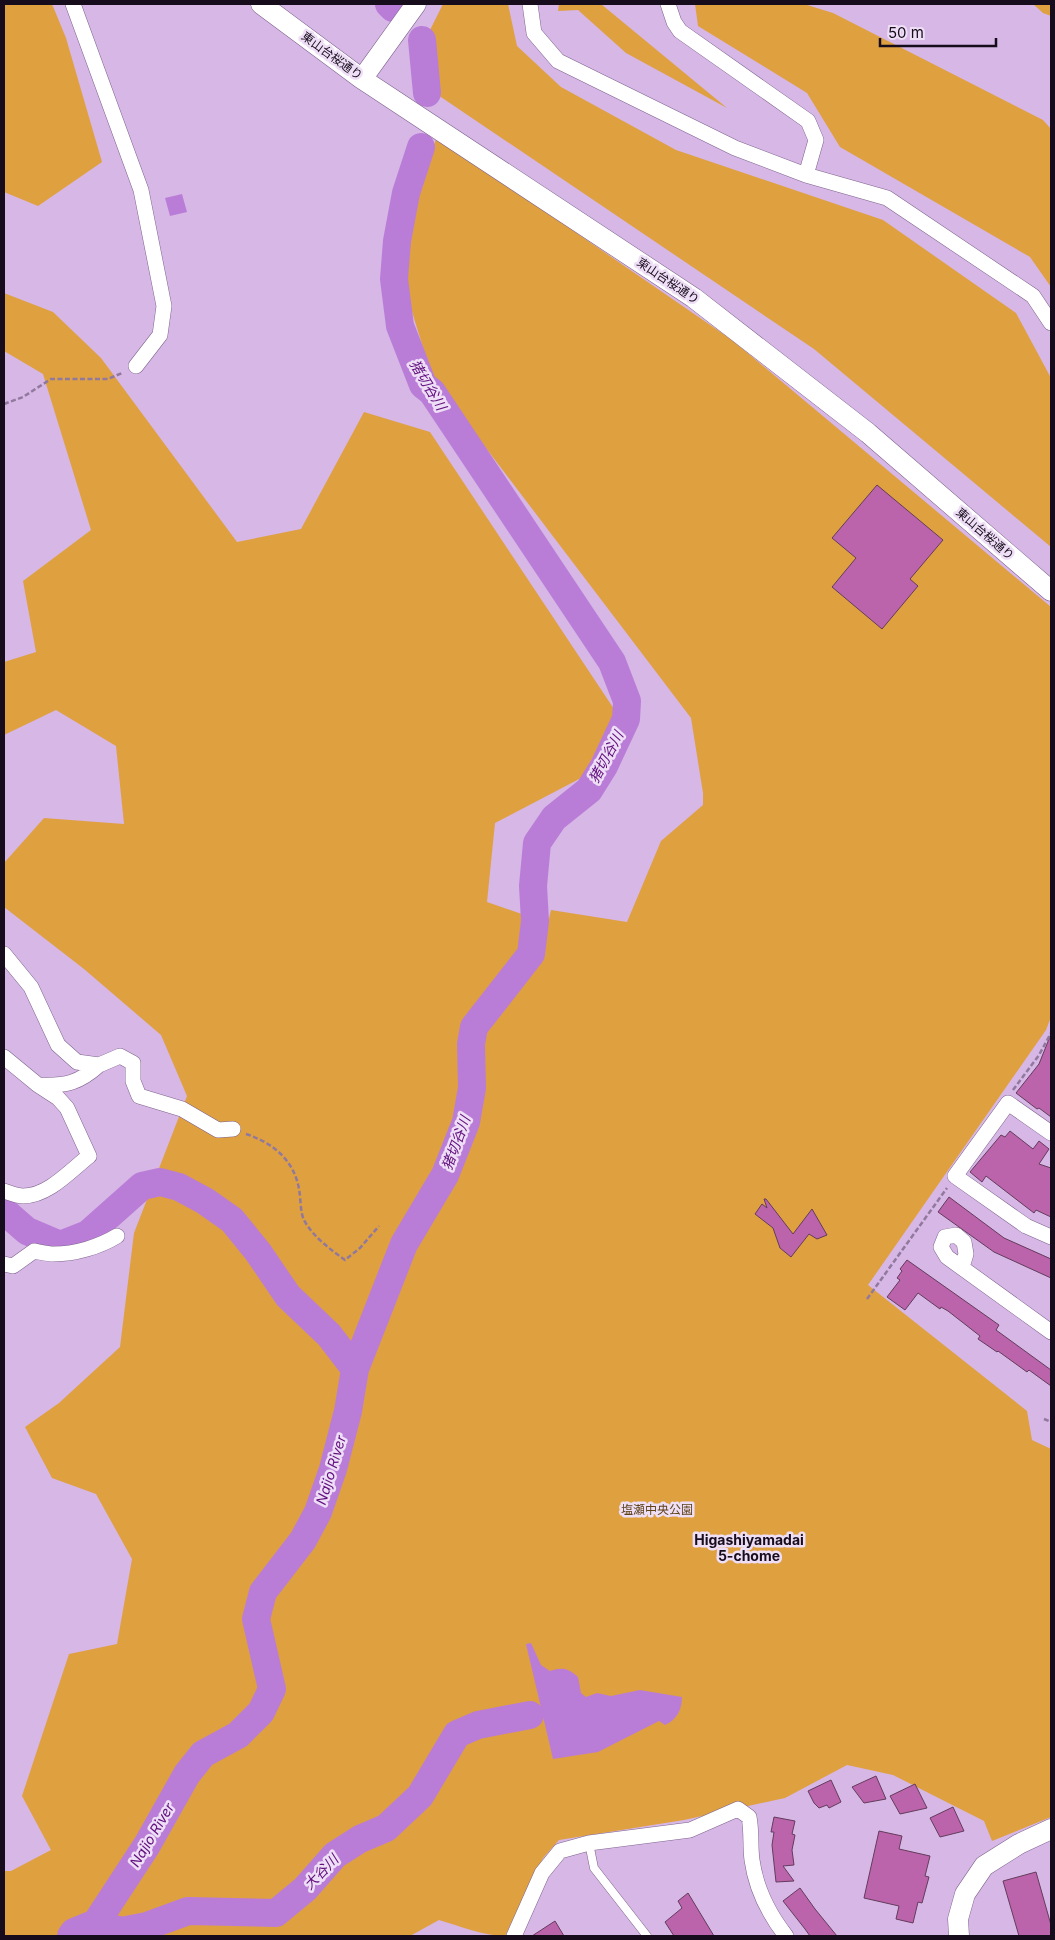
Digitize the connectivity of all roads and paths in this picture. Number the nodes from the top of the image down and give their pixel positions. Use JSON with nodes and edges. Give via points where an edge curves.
{"nodes":[{"id":1,"x":73,"y":4,"type":"edge"},
{"id":2,"x":261,"y":4,"type":"edge"},
{"id":3,"x":416,"y":4,"type":"edge"},
{"id":4,"x":530,"y":4,"type":"edge"},
{"id":5,"x":668,"y":4,"type":"edge"},
{"id":6,"x":362,"y":78,"type":"junction"},
{"id":7,"x":806,"y":175,"type":"junction"},
{"id":8,"x":1051,"y":323,"type":"edge"},
{"id":9,"x":136,"y":366,"type":"joint"},
{"id":10,"x":4,"y":404,"type":"edge"},
{"id":11,"x":1051,"y":591,"type":"edge"},
{"id":12,"x":4,"y":954,"type":"edge"},
{"id":13,"x":1051,"y":1033,"type":"edge"},
{"id":14,"x":4,"y":1057,"type":"edge"},
{"id":15,"x":99,"y":1064,"type":"junction"},
{"id":16,"x":38,"y":1085,"type":"junction"},
{"id":17,"x":1008,"y":1103,"type":"junction"},
{"id":18,"x":233,"y":1129,"type":"joint"},
{"id":19,"x":1051,"y":1134,"type":"edge"},
{"id":20,"x":955,"y":1176,"type":"junction"},
{"id":21,"x":4,"y":1191,"type":"edge"},
{"id":22,"x":379,"y":1226,"type":"dead end"},
{"id":23,"x":117,"y":1236,"type":"dead end"},
{"id":24,"x":1051,"y":1236,"type":"edge"},
{"id":25,"x":4,"y":1264,"type":"edge"},
{"id":26,"x":962,"y":1267,"type":"dead end"},
{"id":27,"x":867,"y":1298,"type":"dead end"},
{"id":28,"x":1051,"y":1332,"type":"edge"},
{"id":29,"x":1044,"y":1419,"type":"dead end"},
{"id":30,"x":1051,"y":1422,"type":"edge"},
{"id":31,"x":1051,"y":1829,"type":"edge"},
{"id":32,"x":589,"y":1843,"type":"junction"},
{"id":33,"x":514,"y":1936,"type":"edge"},
{"id":34,"x":647,"y":1936,"type":"edge"},
{"id":35,"x":786,"y":1936,"type":"edge"},
{"id":36,"x":959,"y":1936,"type":"edge"}],
"edges":[{"from":1,"to":9,"type":"street","via":[[141,190],[164,306],[160,336]]},
{"from":2,"to":6,"type":"street","name":"東山台桜通り"},
{"from":3,"to":6,"type":"street"},
{"from":4,"to":7,"type":"street","via":[[534,33],[558,61],[735,148]]},
{"from":5,"to":7,"type":"street","via":[[680,31],[808,121],[816,140]]},
{"from":6,"to":11,"type":"street","name":"東山台桜通り","via":[[694,298],[868,433]]},
{"from":7,"to":8,"type":"street","via":[[886,198],[1033,296]]},
{"from":9,"to":10,"type":"path","via":[[108,379],[51,379]]},
{"from":12,"to":15,"type":"street","via":[[31,987],[58,1045],[77,1062]]},
{"from":13,"to":17,"type":"path","via":[[1013,1089]]},
{"from":14,"to":16,"type":"street"},
{"from":15,"to":16,"type":"street","via":[[91,1072],[63,1086]]},
{"from":15,"to":18,"type":"street","via":[[120,1056],[133,1063],[133,1081],[139,1096],[182,1109],[218,1130]]},
{"from":16,"to":21,"type":"street","via":[[67,1108],[89,1156],[50,1187],[33,1195],[21,1196]]},
{"from":17,"to":19,"type":"street"},
{"from":17,"to":20,"type":"street"},
{"from":18,"to":22,"type":"path","via":[[261,1139],[285,1156],[299,1187],[303,1219],[321,1242],[345,1260]]},
{"from":20,"to":24,"type":"street","via":[[1026,1226]]},
{"from":20,"to":27,"type":"path"},
{"from":23,"to":25,"type":"street","via":[[103,1244],[67,1252],[34,1251],[13,1266]]},
{"from":26,"to":28,"type":"street"},
{"from":29,"to":30,"type":"path"},
{"from":31,"to":36,"type":"street","via":[[984,1866],[965,1894],[958,1919]]},
{"from":32,"to":33,"type":"street","via":[[560,1851],[542,1874]]},
{"from":32,"to":34,"type":"lane","via":[[594,1868]]},
{"from":32,"to":35,"type":"street","via":[[690,1830],[738,1809],[749,1817],[752,1859],[759,1891],[771,1917]]}]}
